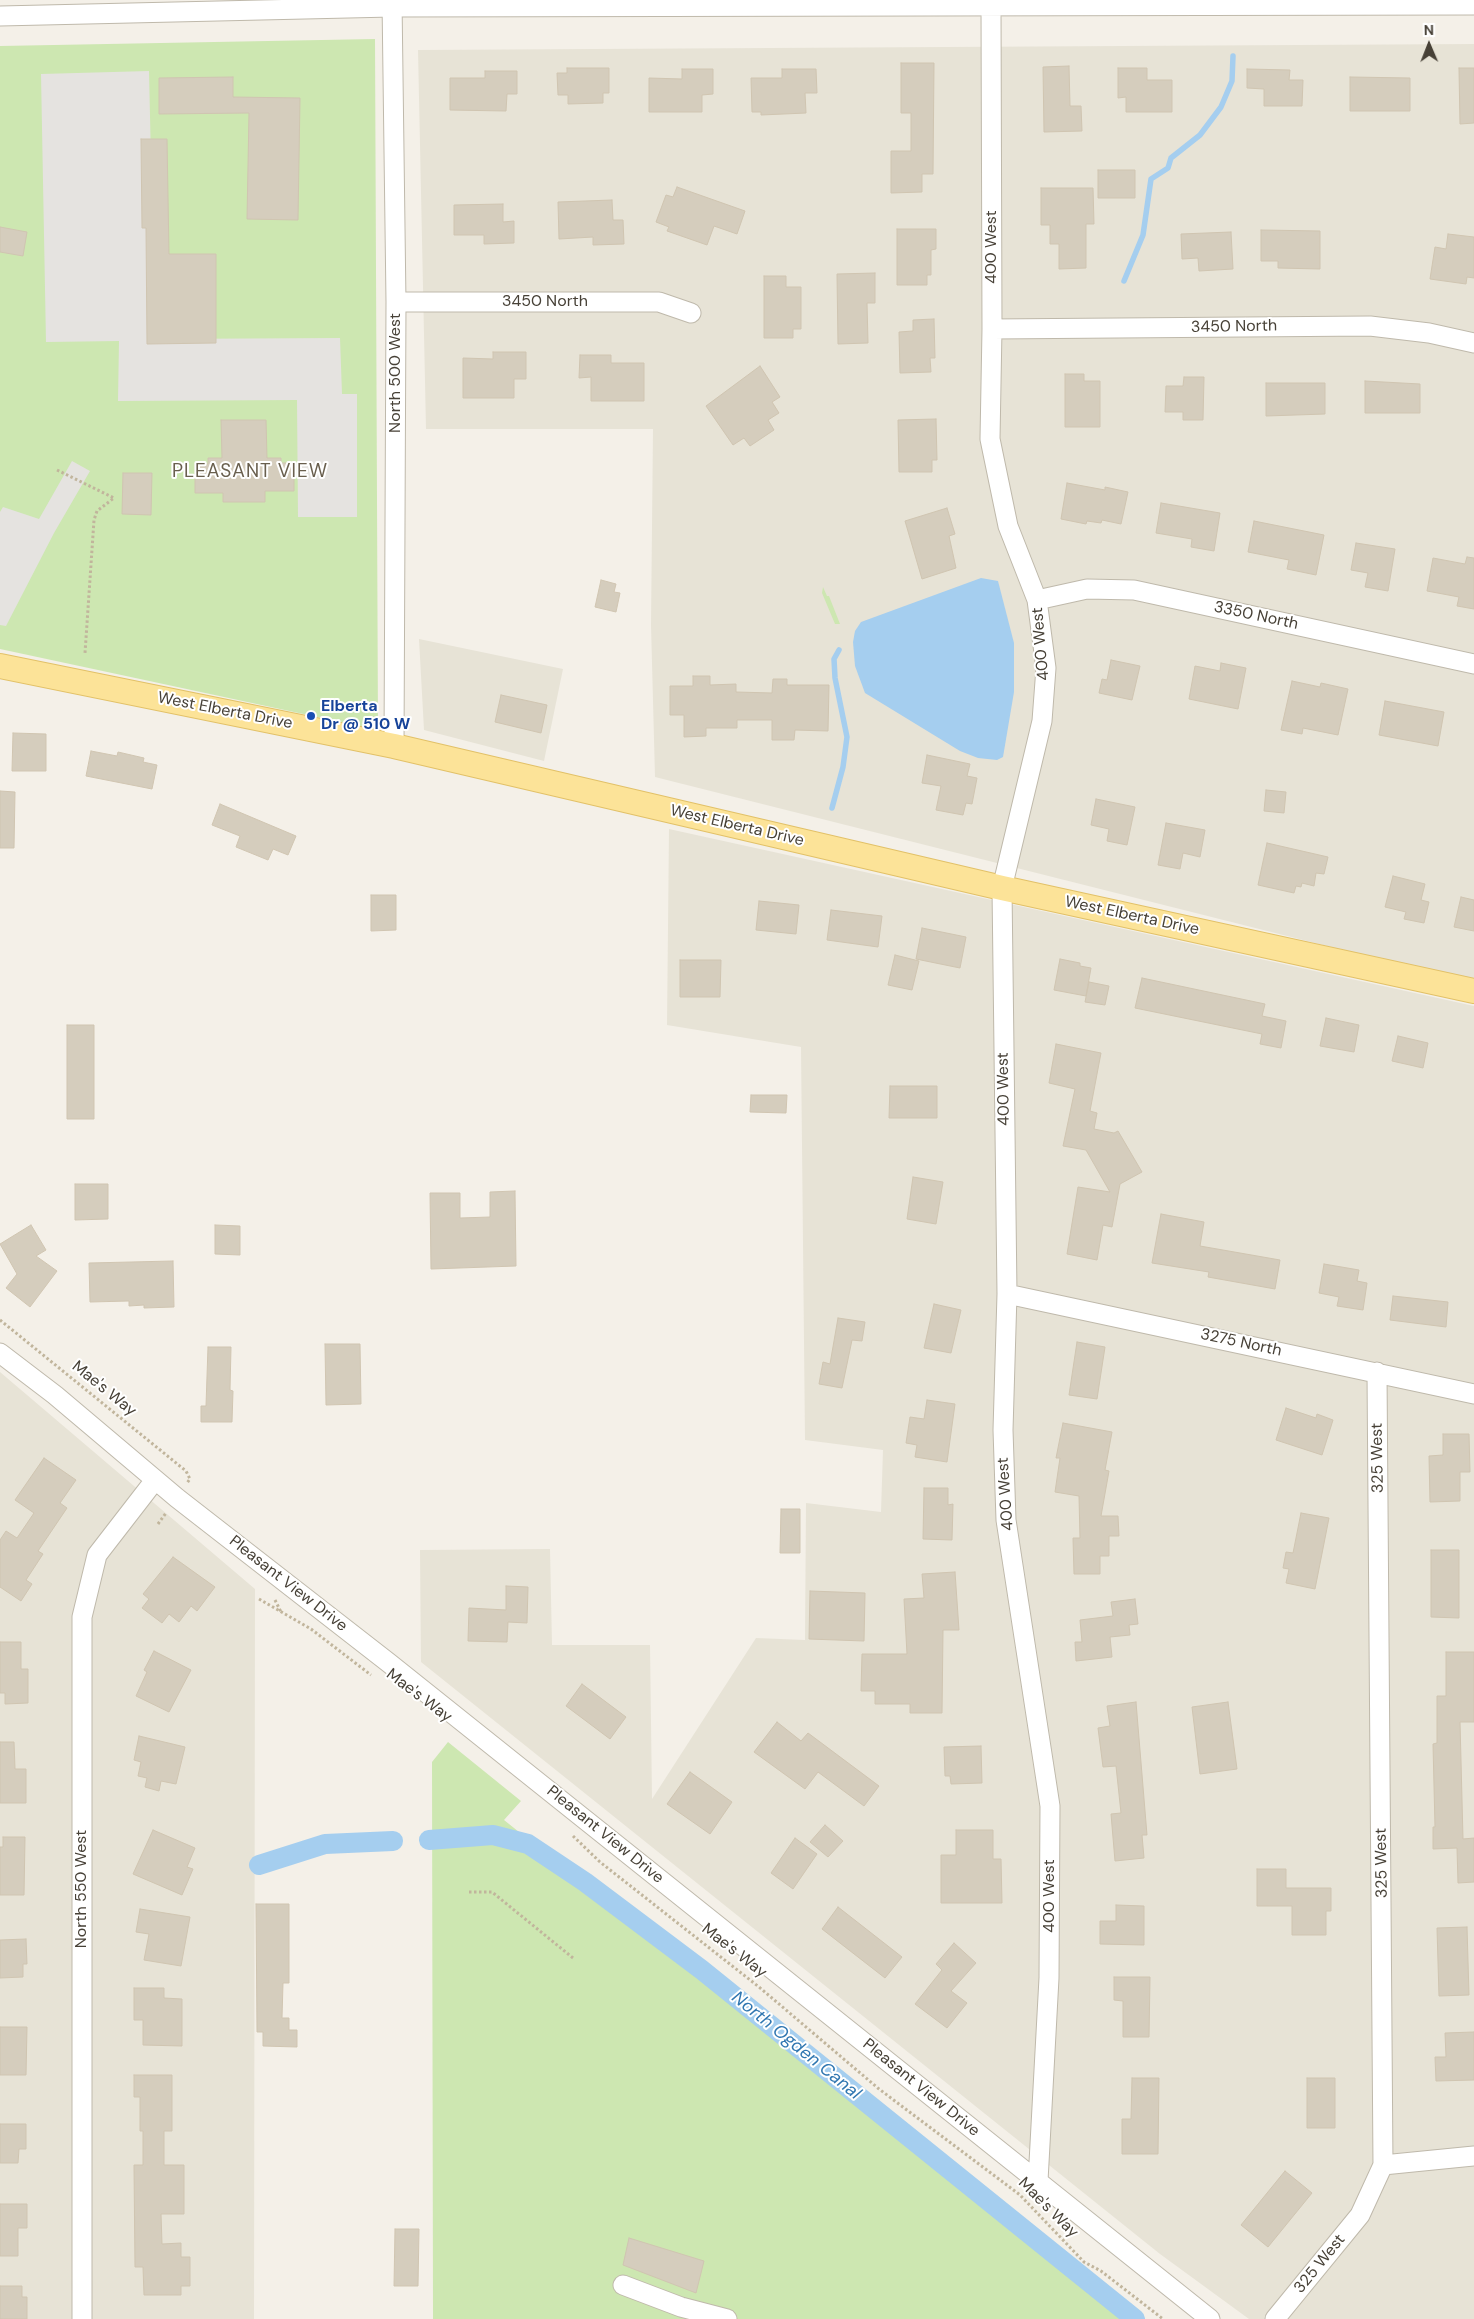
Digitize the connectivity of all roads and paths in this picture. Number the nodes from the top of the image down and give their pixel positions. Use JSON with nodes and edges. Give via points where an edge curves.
{"nodes":[{"id":1,"x":392,"y":4,"type":"edge"},
{"id":2,"x":1474,"y":5,"type":"edge"},
{"id":3,"x":991,"y":6,"type":"junction"},
{"id":4,"x":0,"y":16,"type":"edge"},
{"id":5,"x":396,"y":302,"type":"junction"},
{"id":6,"x":691,"y":313,"type":"dead end"},
{"id":7,"x":992,"y":329,"type":"junction"},
{"id":8,"x":1474,"y":343,"type":"edge"},
{"id":9,"x":57,"y":470,"type":"dead end"},
{"id":10,"x":1037,"y":600,"type":"junction"},
{"id":11,"x":86,"y":653,"type":"dead end"},
{"id":12,"x":1474,"y":664,"type":"edge"},
{"id":13,"x":0,"y":666,"type":"edge"},
{"id":14,"x":394,"y":746,"type":"junction"},
{"id":15,"x":1002,"y":888,"type":"junction"},
{"id":16,"x":1474,"y":990,"type":"edge"},
{"id":17,"x":1007,"y":1294,"type":"junction"},
{"id":18,"x":0,"y":1320,"type":"edge"},
{"id":19,"x":0,"y":1352,"type":"edge"},
{"id":20,"x":1377,"y":1372,"type":"junction"},
{"id":21,"x":1474,"y":1394,"type":"edge"},
{"id":22,"x":190,"y":1479,"type":"dead end"},
{"id":23,"x":156,"y":1480,"type":"junction"},
{"id":24,"x":259,"y":1599,"type":"dead end"},
{"id":25,"x":373,"y":1677,"type":"dead end"},
{"id":26,"x":567,"y":1831,"type":"dead end"},
{"id":27,"x":469,"y":1892,"type":"dead end"},
{"id":28,"x":573,"y":1958,"type":"dead end"},
{"id":29,"x":1474,"y":2156,"type":"edge"},
{"id":30,"x":1383,"y":2165,"type":"junction"},
{"id":31,"x":1038,"y":2181,"type":"junction"},
{"id":32,"x":1057,"y":2225,"type":"dead end"},
{"id":33,"x":1054,"y":2230,"type":"junction"},
{"id":34,"x":623,"y":2285,"type":"dead end"},
{"id":35,"x":82,"y":2319,"type":"edge"},
{"id":36,"x":727,"y":2319,"type":"edge"},
{"id":37,"x":1164,"y":2319,"type":"edge"},
{"id":38,"x":1210,"y":2319,"type":"edge"},
{"id":39,"x":1275,"y":2319,"type":"edge"}],
"edges":[{"from":1,"to":3,"type":"street"},
{"from":1,"to":4,"type":"street"},
{"from":1,"to":5,"type":"street","name":"North 500 West"},
{"from":2,"to":3,"type":"street"},
{"from":3,"to":7,"type":"street","name":"400 West"},
{"from":5,"to":6,"type":"street","name":"3450 North","via":[[659,302]]},
{"from":5,"to":14,"type":"street","name":"North 500 West"},
{"from":7,"to":8,"type":"street","name":"3450 North","via":[[1370,326],[1429,333]]},
{"from":7,"to":10,"type":"street","name":"400 West","via":[[990,439],[1008,526]]},
{"from":9,"to":11,"type":"path","via":[[114,498],[97,511],[94,520]]},
{"from":10,"to":12,"type":"street","name":"3350 North","via":[[1087,589],[1134,590]]},
{"from":10,"to":15,"type":"street","name":"400 West","via":[[1046,668],[1042,721]]},
{"from":13,"to":14,"type":"main road","name":"West Elberta Drive"},
{"from":14,"to":15,"type":"main road","name":"West Elberta Drive"},
{"from":15,"to":16,"type":"main road","name":"West Elberta Drive"},
{"from":15,"to":17,"type":"street","name":"400 West"},
{"from":17,"to":20,"type":"street","name":"3275 North"},
{"from":17,"to":31,"type":"street","name":"400 West","via":[[1003,1430],[1006,1520],[1050,1806],[1049,1978]]},
{"from":18,"to":22,"type":"path","name":"Mae's Way","via":[[186,1471]]},
{"from":19,"to":23,"type":"street","name":"Pleasant View Drive"},
{"from":20,"to":21,"type":"street","name":"3275 North"},
{"from":20,"to":30,"type":"street","name":"325 West"},
{"from":23,"to":31,"type":"street","name":"Pleasant View Drive"},
{"from":23,"to":35,"type":"street","name":"North 550 West","via":[[97,1555],[82,1618]]},
{"from":24,"to":25,"type":"path","name":"Mae's Way","via":[[311,1629]]},
{"from":26,"to":33,"type":"path","name":"Mae's Way","via":[[600,1862],[759,1987],[879,2089],[1020,2196]]},
{"from":27,"to":28,"type":"path","via":[[492,1892]]},
{"from":29,"to":30,"type":"street"},
{"from":30,"to":39,"type":"street","name":"325 West","via":[[1360,2215]]},
{"from":31,"to":38,"type":"street","name":"Pleasant View Drive"},
{"from":32,"to":33,"type":"path"},
{"from":33,"to":37,"type":"path","name":"Mae's Way","via":[[1084,2262],[1101,2271]]},
{"from":34,"to":36,"type":"street","via":[[681,2307]]}]}
